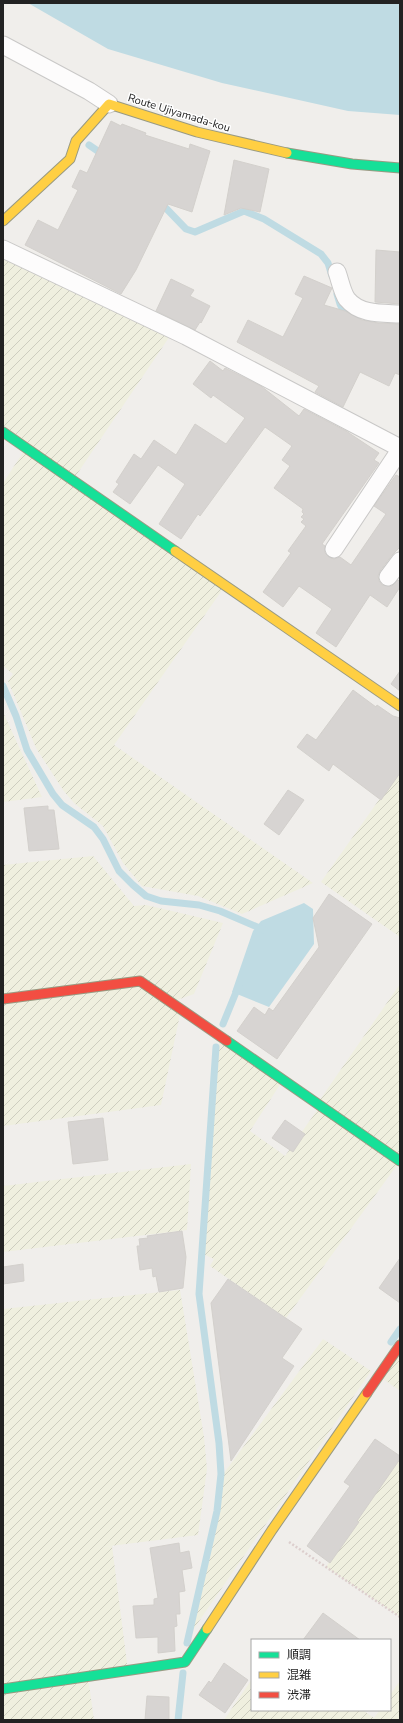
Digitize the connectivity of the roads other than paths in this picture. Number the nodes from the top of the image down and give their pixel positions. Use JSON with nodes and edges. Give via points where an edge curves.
{"nodes":[{"id":1,"x":3,"y":45,"type":"edge"},
{"id":2,"x":109,"y":104,"type":"junction"},
{"id":3,"x":400,"y":168,"type":"edge"},
{"id":4,"x":3,"y":221,"type":"edge"},
{"id":5,"x":3,"y":249,"type":"edge"},
{"id":6,"x":337,"y":272,"type":"dead end"},
{"id":7,"x":400,"y":314,"type":"edge"},
{"id":8,"x":3,"y":432,"type":"edge"},
{"id":9,"x":400,"y":449,"type":"edge"},
{"id":10,"x":334,"y":549,"type":"dead end"},
{"id":11,"x":400,"y":561,"type":"edge"},
{"id":12,"x":388,"y":577,"type":"dead end"},
{"id":13,"x":400,"y":706,"type":"edge"},
{"id":14,"x":3,"y":999,"type":"edge"},
{"id":15,"x":400,"y":1161,"type":"edge"},
{"id":16,"x":400,"y":1345,"type":"edge"},
{"id":17,"x":3,"y":1689,"type":"edge"}],
"edges":[{"from":1,"to":2,"type":"street"},
{"from":2,"to":3,"type":"street","name":"Route Ujiyamada-kou","via":[[210,136],[265,149]]},
{"from":2,"to":4,"type":"street","via":[[76,141],[70,159]]},
{"from":5,"to":9,"type":"street","via":[[186,336]]},
{"from":6,"to":7,"type":"street","via":[[346,298],[354,306],[368,312]]},
{"from":8,"to":13,"type":"street"},
{"from":9,"to":10,"type":"street"},
{"from":11,"to":12,"type":"street"},
{"from":14,"to":15,"type":"street","via":[[140,981]]},
{"from":16,"to":17,"type":"street","via":[[184,1662]]}]}
